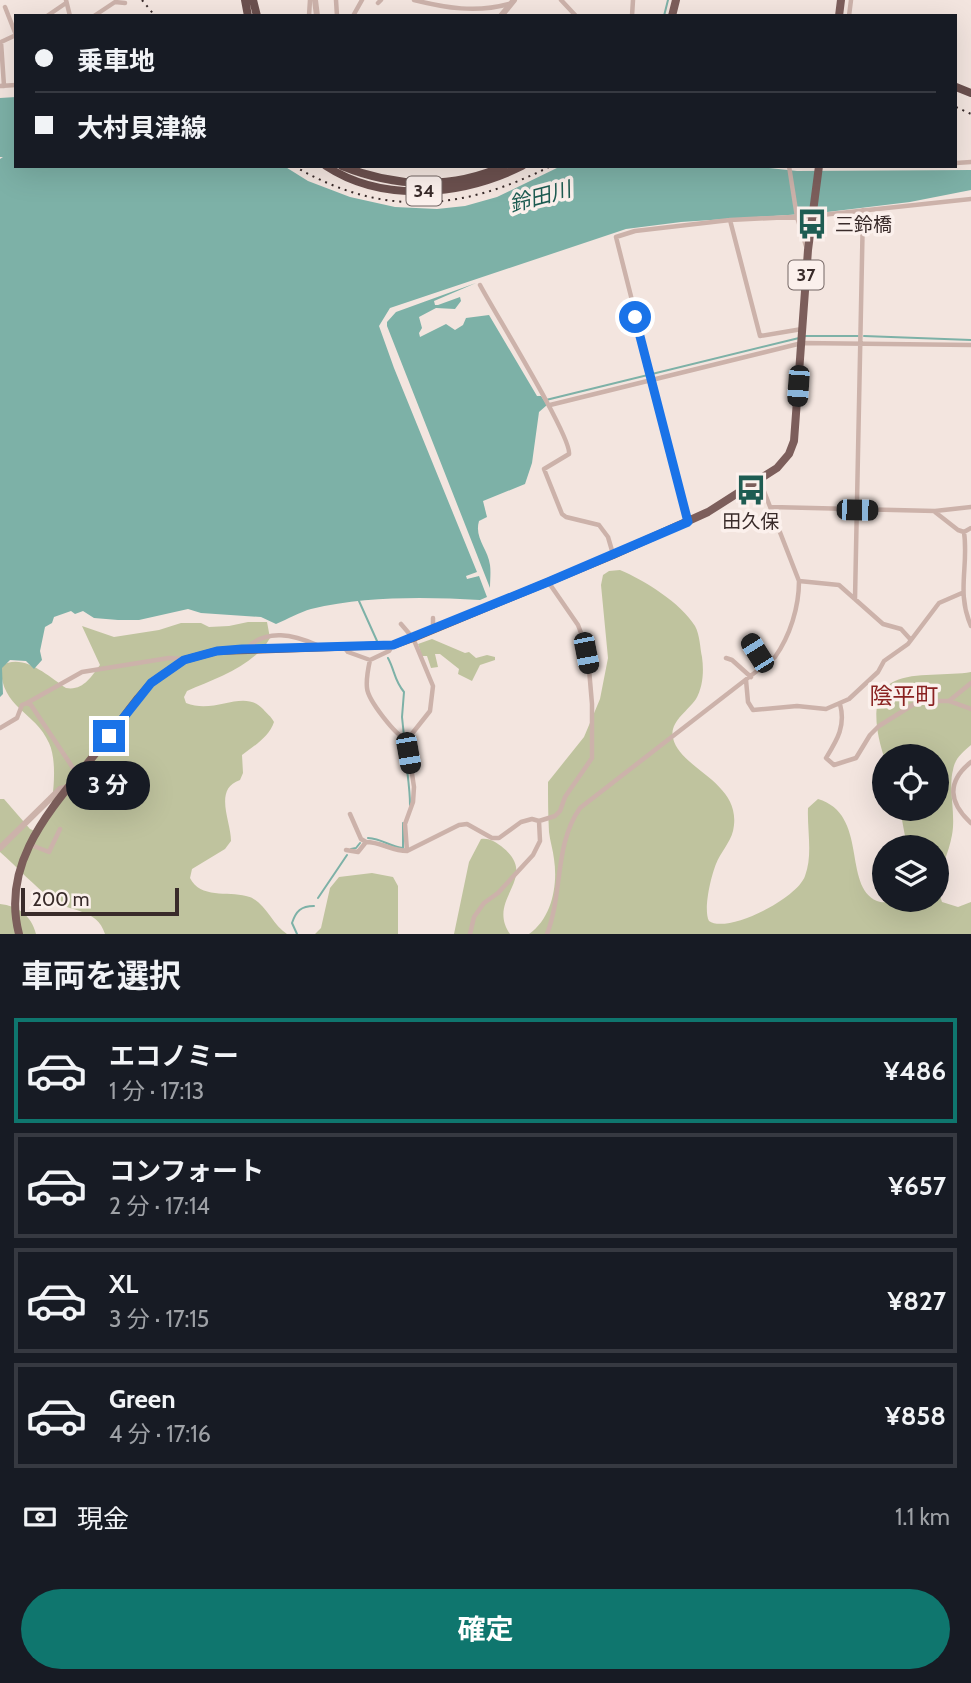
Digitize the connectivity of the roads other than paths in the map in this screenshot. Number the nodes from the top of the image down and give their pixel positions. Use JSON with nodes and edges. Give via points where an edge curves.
{"nodes":[{"id":1,"x":414,"y":0,"type":"edge"},
{"id":2,"x":561,"y":0,"type":"edge"},
{"id":3,"x":66,"y":2,"type":"edge"},
{"id":4,"x":125,"y":2,"type":"dead end"},
{"id":5,"x":513,"y":2,"type":"edge"},
{"id":6,"x":5,"y":7,"type":"dead end"},
{"id":7,"x":448,"y":8,"type":"junction"},
{"id":8,"x":69,"y":13,"type":"edge"},
{"id":9,"x":50,"y":14,"type":"edge"},
{"id":10,"x":97,"y":14,"type":"edge"},
{"id":11,"x":443,"y":14,"type":"edge"},
{"id":12,"x":574,"y":14,"type":"edge"},
{"id":13,"x":14,"y":30,"type":"edge"},
{"id":14,"x":1,"y":42,"type":"edge"},
{"id":15,"x":2,"y":86,"type":"edge"},
{"id":16,"x":330,"y":168,"type":"edge"},
{"id":17,"x":348,"y":168,"type":"edge"},
{"id":18,"x":498,"y":168,"type":"edge"},
{"id":19,"x":518,"y":168,"type":"edge"},
{"id":20,"x":789,"y":168,"type":"edge"},
{"id":21,"x":819,"y":168,"type":"edge"},
{"id":22,"x":971,"y":199,"type":"edge"},
{"id":23,"x":863,"y":210,"type":"junction"},
{"id":24,"x":797,"y":215,"type":"junction"},
{"id":25,"x":812,"y":216,"type":"junction"},
{"id":26,"x":730,"y":220,"type":"junction"},
{"id":27,"x":808,"y":250,"type":"junction"},
{"id":28,"x":480,"y":285,"type":"dead end"},
{"id":29,"x":802,"y":337,"type":"junction"},
{"id":30,"x":860,"y":342,"type":"junction"},
{"id":31,"x":971,"y":345,"type":"edge"},
{"id":32,"x":651,"y":379,"type":"junction"},
{"id":33,"x":549,"y":405,"type":"junction"},
{"id":34,"x":760,"y":481,"type":"junction"},
{"id":35,"x":771,"y":507,"type":"junction"},
{"id":36,"x":971,"y":507,"type":"edge"},
{"id":37,"x":857,"y":510,"type":"junction"},
{"id":38,"x":935,"y":511,"type":"junction"},
{"id":39,"x":688,"y":522,"type":"junction"},
{"id":40,"x":971,"y":528,"type":"edge"},
{"id":41,"x":964,"y":532,"type":"junction"},
{"id":42,"x":613,"y":555,"type":"junction"},
{"id":43,"x":799,"y":581,"type":"junction"},
{"id":44,"x":548,"y":582,"type":"junction"},
{"id":45,"x":962,"y":593,"type":"junction"},
{"id":46,"x":855,"y":599,"type":"junction"},
{"id":47,"x":433,"y":618,"type":"dead end"},
{"id":48,"x":401,"y":625,"type":"dead end"},
{"id":49,"x":971,"y":626,"type":"edge"},
{"id":50,"x":433,"y":630,"type":"junction"},
{"id":51,"x":413,"y":638,"type":"junction"},
{"id":52,"x":749,"y":640,"type":"dead end"},
{"id":53,"x":912,"y":640,"type":"junction"},
{"id":54,"x":393,"y":645,"type":"junction"},
{"id":55,"x":343,"y":646,"type":"junction"},
{"id":56,"x":370,"y":646,"type":"junction"},
{"id":57,"x":321,"y":647,"type":"junction"},
{"id":58,"x":246,"y":649,"type":"junction"},
{"id":59,"x":726,"y":658,"type":"dead end"},
{"id":60,"x":189,"y":659,"type":"junction"},
{"id":61,"x":371,"y":659,"type":"junction"},
{"id":62,"x":765,"y":666,"type":"junction"},
{"id":63,"x":749,"y":678,"type":"junction"},
{"id":64,"x":971,"y":682,"type":"edge"},
{"id":65,"x":948,"y":701,"type":"junction"},
{"id":66,"x":27,"y":703,"type":"junction"},
{"id":67,"x":841,"y":704,"type":"junction"},
{"id":68,"x":971,"y":709,"type":"edge"},
{"id":69,"x":93,"y":727,"type":"dead end"},
{"id":70,"x":0,"y":728,"type":"edge"},
{"id":71,"x":405,"y":739,"type":"junction"},
{"id":72,"x":96,"y":753,"type":"junction"},
{"id":73,"x":971,"y":762,"type":"edge"},
{"id":74,"x":78,"y":775,"type":"junction"},
{"id":75,"x":69,"y":787,"type":"junction"},
{"id":76,"x":350,"y":814,"type":"dead end"},
{"id":77,"x":540,"y":821,"type":"junction"},
{"id":78,"x":971,"y":823,"type":"edge"},
{"id":79,"x":60,"y":830,"type":"dead end"},
{"id":80,"x":366,"y":842,"type":"junction"},
{"id":81,"x":29,"y":844,"type":"junction"},
{"id":82,"x":0,"y":848,"type":"edge"},
{"id":83,"x":346,"y":850,"type":"dead end"},
{"id":84,"x":407,"y":851,"type":"junction"},
{"id":85,"x":19,"y":934,"type":"edge"},
{"id":86,"x":470,"y":934,"type":"edge"},
{"id":87,"x":547,"y":934,"type":"edge"}],
"edges":[{"from":1,"to":7,"type":"street"},
{"from":2,"to":12,"type":"street"},
{"from":3,"to":8,"type":"street"},
{"from":3,"to":9,"type":"street"},
{"from":4,"to":10,"type":"street","via":[[115,2]]},
{"from":5,"to":7,"type":"street","via":[[489,8]]},
{"from":6,"to":13,"type":"street"},
{"from":7,"to":11,"type":"street"},
{"from":14,"to":15,"type":"street"},
{"from":16,"to":19,"type":"highway","number":"34","via":[[367,184],[416,191],[468,186]]},
{"from":17,"to":18,"type":"highway","number":"34","via":[[375,178],[423,184],[466,179]]},
{"from":20,"to":24,"type":"street"},
{"from":21,"to":25,"type":"main road","number":"37"},
{"from":22,"to":23,"type":"street"},
{"from":23,"to":25,"type":"street"},
{"from":23,"to":30,"type":"street"},
{"from":24,"to":25,"type":"street"},
{"from":24,"to":26,"type":"street"},
{"from":24,"to":27,"type":"street"},
{"from":25,"to":27,"type":"main road","number":"37"},
{"from":26,"to":29,"type":"street","via":[[760,336]]},
{"from":26,"to":32,"type":"street","via":[[635,230],[615,237]]},
{"from":27,"to":29,"type":"main road","number":"37"},
{"from":28,"to":33,"type":"street"},
{"from":29,"to":30,"type":"street"},
{"from":29,"to":32,"type":"street"},
{"from":29,"to":34,"type":"main road","number":"37","via":[[794,441],[789,454]]},
{"from":30,"to":31,"type":"street"},
{"from":30,"to":37,"type":"street"},
{"from":32,"to":33,"type":"street"},
{"from":32,"to":39,"type":"street"},
{"from":33,"to":42,"type":"street","via":[[570,450],[544,469],[544,474],[562,514],[599,525]]},
{"from":34,"to":35,"type":"street"},
{"from":34,"to":39,"type":"main road","number":"37"},
{"from":35,"to":37,"type":"street"},
{"from":35,"to":43,"type":"street"},
{"from":36,"to":38,"type":"street"},
{"from":37,"to":38,"type":"street"},
{"from":37,"to":46,"type":"street"},
{"from":38,"to":41,"type":"street"},
{"from":39,"to":42,"type":"main road","number":"37"},
{"from":40,"to":41,"type":"street"},
{"from":41,"to":45,"type":"street"},
{"from":42,"to":44,"type":"main road","number":"37"},
{"from":43,"to":46,"type":"street","via":[[839,586]]},
{"from":43,"to":62,"type":"street","via":[[799,597],[782,647]]},
{"from":44,"to":50,"type":"main road","number":"37"},
{"from":44,"to":77,"type":"street","via":[[583,638],[593,752],[560,811]]},
{"from":45,"to":49,"type":"street"},
{"from":45,"to":53,"type":"street","via":[[939,603]]},
{"from":46,"to":53,"type":"street","via":[[883,624],[901,629]]},
{"from":47,"to":50,"type":"street"},
{"from":48,"to":51,"type":"street"},
{"from":50,"to":51,"type":"main road","number":"37"},
{"from":51,"to":54,"type":"main road","number":"37"},
{"from":51,"to":71,"type":"street","via":[[431,679],[433,696],[426,719]]},
{"from":52,"to":62,"type":"street"},
{"from":53,"to":67,"type":"street","via":[[884,662],[861,691]]},
{"from":54,"to":56,"type":"main road","number":"37"},
{"from":54,"to":61,"type":"street"},
{"from":55,"to":56,"type":"main road","number":"37"},
{"from":55,"to":57,"type":"main road","number":"37"},
{"from":55,"to":61,"type":"street"},
{"from":56,"to":61,"type":"street"},
{"from":57,"to":58,"type":"main road","number":"37"},
{"from":57,"to":58,"type":"street","via":[[277,635],[253,641]]},
{"from":58,"to":60,"type":"main road","number":"37"},
{"from":59,"to":63,"type":"street"},
{"from":60,"to":66,"type":"street","via":[[82,672]]},
{"from":60,"to":72,"type":"main road","number":"37","via":[[151,683]]},
{"from":61,"to":71,"type":"street","via":[[367,692]]},
{"from":62,"to":63,"type":"street"},
{"from":63,"to":67,"type":"street","via":[[748,702],[753,710],[825,709]]},
{"from":63,"to":87,"type":"street","via":[[580,808],[565,838]]},
{"from":64,"to":65,"type":"street"},
{"from":65,"to":67,"type":"street","via":[[919,701],[879,726],[856,758],[834,765],[826,758],[843,725]]},
{"from":65,"to":68,"type":"street"},
{"from":66,"to":70,"type":"street","via":[[18,718]]},
{"from":66,"to":74,"type":"street"},
{"from":69,"to":72,"type":"street"},
{"from":71,"to":84,"type":"street","via":[[414,795],[405,824]]},
{"from":72,"to":74,"type":"main road","number":"37"},
{"from":73,"to":78,"type":"street","via":[[961,770],[954,797],[959,812]]},
{"from":74,"to":75,"type":"main road","number":"37"},
{"from":75,"to":81,"type":"main road","number":"37"},
{"from":75,"to":82,"type":"street","via":[[60,789]]},
{"from":76,"to":80,"type":"street"},
{"from":77,"to":84,"type":"street","via":[[521,822],[499,838],[459,825]]},
{"from":77,"to":86,"type":"street","via":[[540,841],[533,855],[484,903]]},
{"from":79,"to":81,"type":"street","via":[[49,852]]},
{"from":80,"to":83,"type":"street","via":[[358,852]]},
{"from":80,"to":84,"type":"street"},
{"from":81,"to":85,"type":"main road","number":"37","via":[[15,895]]}]}
